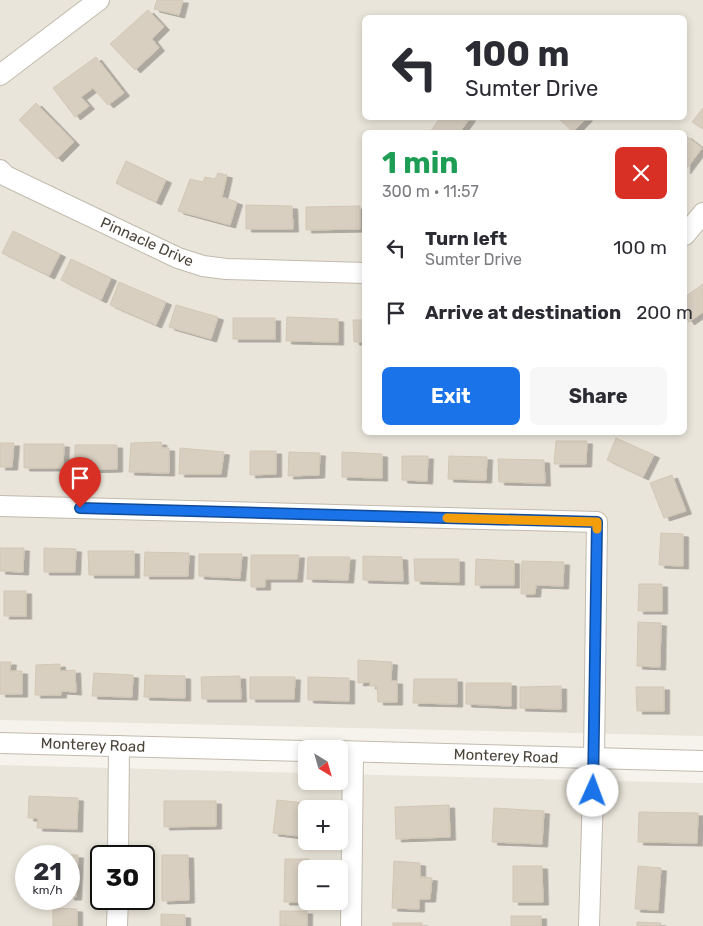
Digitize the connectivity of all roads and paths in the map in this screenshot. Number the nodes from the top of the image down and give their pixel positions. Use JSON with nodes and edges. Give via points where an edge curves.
{"nodes":[{"id":1,"x":99,"y":0,"type":"edge"},
{"id":2,"x":0,"y":75,"type":"edge"},
{"id":3,"x":0,"y":170,"type":"edge"},
{"id":4,"x":703,"y":214,"type":"edge"},
{"id":5,"x":687,"y":233,"type":"edge"},
{"id":6,"x":362,"y":274,"type":"edge"},
{"id":7,"x":0,"y":506,"type":"edge"},
{"id":8,"x":0,"y":743,"type":"edge"},
{"id":9,"x":119,"y":746,"type":"junction"},
{"id":10,"x":298,"y":751,"type":"edge"},
{"id":11,"x":348,"y":752,"type":"edge"},
{"id":12,"x":594,"y":758,"type":"junction"},
{"id":13,"x":703,"y":760,"type":"edge"},
{"id":14,"x":347,"y":790,"type":"edge"},
{"id":15,"x":118,"y":845,"type":"edge"},
{"id":16,"x":118,"y":910,"type":"edge"},
{"id":17,"x":117,"y":926,"type":"edge"},
{"id":18,"x":351,"y":926,"type":"edge"},
{"id":19,"x":589,"y":926,"type":"edge"}],
"edges":[{"from":1,"to":2,"type":"street"},
{"from":3,"to":6,"type":"street","name":"Pinnacle Drive","via":[[29,188],[178,258],[202,266]]},
{"from":4,"to":5,"type":"street"},
{"from":7,"to":12,"type":"street","via":[[597,522]]},
{"from":8,"to":9,"type":"street","name":"Monterey Road"},
{"from":9,"to":10,"type":"street","name":"Monterey Road"},
{"from":9,"to":15,"type":"street"},
{"from":11,"to":12,"type":"street","name":"Monterey Road"},
{"from":12,"to":13,"type":"street","name":"Monterey Road"},
{"from":12,"to":19,"type":"street"},
{"from":14,"to":18,"type":"street"},
{"from":16,"to":17,"type":"street"}]}
